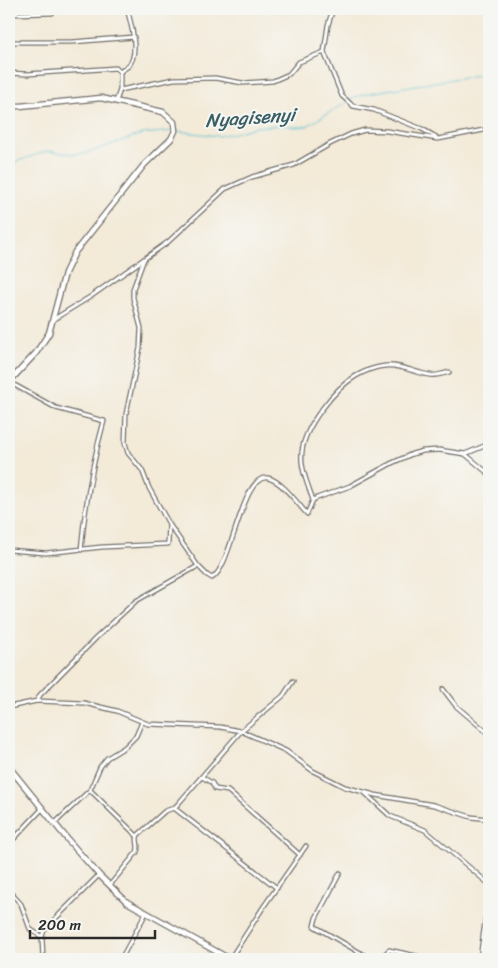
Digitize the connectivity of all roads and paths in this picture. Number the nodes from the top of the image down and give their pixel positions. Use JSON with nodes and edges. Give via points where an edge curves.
{"nodes":[{"id":1,"x":127,"y":9,"type":"edge"},
{"id":2,"x":334,"y":9,"type":"edge"},
{"id":3,"x":52,"y":13,"type":"dead end"},
{"id":4,"x":9,"y":14,"type":"edge"},
{"id":5,"x":134,"y":37,"type":"junction"},
{"id":6,"x":9,"y":42,"type":"edge"},
{"id":7,"x":324,"y":52,"type":"junction"},
{"id":8,"x":120,"y":72,"type":"junction"},
{"id":9,"x":9,"y":73,"type":"edge"},
{"id":10,"x":120,"y":90,"type":"junction"},
{"id":11,"x":116,"y":101,"type":"junction"},
{"id":12,"x":9,"y":106,"type":"edge"},
{"id":13,"x":489,"y":129,"type":"edge"},
{"id":14,"x":438,"y":139,"type":"junction"},
{"id":15,"x":145,"y":258,"type":"junction"},
{"id":16,"x":54,"y":319,"type":"junction"},
{"id":17,"x":449,"y":372,"type":"dead end"},
{"id":18,"x":9,"y":382,"type":"edge"},
{"id":19,"x":489,"y":444,"type":"edge"},
{"id":20,"x":465,"y":454,"type":"junction"},
{"id":21,"x":489,"y":474,"type":"edge"},
{"id":22,"x":313,"y":500,"type":"junction"},
{"id":23,"x":169,"y":524,"type":"junction"},
{"id":24,"x":9,"y":550,"type":"edge"},
{"id":25,"x":81,"y":550,"type":"junction"},
{"id":26,"x":198,"y":566,"type":"junction"},
{"id":27,"x":293,"y":681,"type":"dead end"},
{"id":28,"x":443,"y":689,"type":"dead end"},
{"id":29,"x":37,"y":702,"type":"junction"},
{"id":30,"x":9,"y":707,"type":"edge"},
{"id":31,"x":142,"y":722,"type":"junction"},
{"id":32,"x":241,"y":731,"type":"junction"},
{"id":33,"x":489,"y":734,"type":"edge"},
{"id":34,"x":9,"y":766,"type":"edge"},
{"id":35,"x":202,"y":777,"type":"junction"},
{"id":36,"x":90,"y":790,"type":"junction"},
{"id":37,"x":364,"y":793,"type":"junction"},
{"id":38,"x":174,"y":808,"type":"junction"},
{"id":39,"x":42,"y":809,"type":"junction"},
{"id":40,"x":489,"y":819,"type":"edge"},
{"id":41,"x":55,"y":823,"type":"junction"},
{"id":42,"x":137,"y":836,"type":"junction"},
{"id":43,"x":9,"y":844,"type":"edge"},
{"id":44,"x":306,"y":846,"type":"dead end"},
{"id":45,"x":300,"y":855,"type":"junction"},
{"id":46,"x":340,"y":873,"type":"dead end"},
{"id":47,"x":99,"y":875,"type":"junction"},
{"id":48,"x":489,"y":884,"type":"edge"},
{"id":49,"x":110,"y":886,"type":"junction"},
{"id":50,"x":276,"y":888,"type":"junction"},
{"id":51,"x":9,"y":891,"type":"edge"},
{"id":52,"x":489,"y":907,"type":"edge"},
{"id":53,"x":146,"y":913,"type":"junction"},
{"id":54,"x":42,"y":937,"type":"junction"},
{"id":55,"x":43,"y":959,"type":"edge"},
{"id":56,"x":121,"y":959,"type":"edge"},
{"id":57,"x":230,"y":959,"type":"edge"},
{"id":58,"x":371,"y":959,"type":"edge"},
{"id":59,"x":380,"y":959,"type":"edge"},
{"id":60,"x":430,"y":959,"type":"edge"},
{"id":61,"x":480,"y":959,"type":"edge"}],
"edges":[{"from":1,"to":5,"type":"street"},
{"from":2,"to":7,"type":"street"},
{"from":3,"to":4,"type":"street"},
{"from":5,"to":6,"type":"street","via":[[72,42]]},
{"from":5,"to":8,"type":"street","via":[[130,63]]},
{"from":7,"to":10,"type":"street","via":[[299,62],[290,74],[273,81],[243,83],[215,78],[174,79]]},
{"from":7,"to":14,"type":"street","via":[[342,96],[353,106],[374,110],[422,129]]},
{"from":8,"to":9,"type":"street","via":[[116,68]]},
{"from":8,"to":10,"type":"street"},
{"from":10,"to":11,"type":"street"},
{"from":11,"to":12,"type":"main road","via":[[101,98]]},
{"from":11,"to":16,"type":"main road","via":[[163,112],[174,122],[175,131],[76,252],[65,273]]},
{"from":13,"to":14,"type":"street"},
{"from":14,"to":15,"type":"street","via":[[387,131],[365,130],[351,134],[294,165],[252,176],[225,189],[168,242]]},
{"from":15,"to":16,"type":"street"},
{"from":15,"to":23,"type":"street","via":[[133,289],[141,328],[140,348],[126,414],[125,443]]},
{"from":16,"to":18,"type":"main road","via":[[36,353]]},
{"from":17,"to":22,"type":"street","via":[[432,376],[387,365],[355,376],[325,404],[305,437],[302,452]]},
{"from":18,"to":25,"type":"street","via":[[56,408],[104,422],[85,506]]},
{"from":19,"to":20,"type":"street"},
{"from":20,"to":21,"type":"street"},
{"from":20,"to":22,"type":"street","via":[[439,450],[412,454],[350,486]]},
{"from":22,"to":26,"type":"street","via":[[307,514],[284,488],[263,477],[244,501],[216,576],[212,578]]},
{"from":23,"to":25,"type":"street","via":[[166,545]]},
{"from":23,"to":26,"type":"street"},
{"from":24,"to":25,"type":"street","via":[[46,553]]},
{"from":26,"to":29,"type":"street","via":[[136,601],[71,663]]},
{"from":27,"to":32,"type":"street","via":[[283,696]]},
{"from":28,"to":33,"type":"street","via":[[456,706]]},
{"from":29,"to":30,"type":"street"},
{"from":29,"to":31,"type":"street","via":[[84,703],[117,711]]},
{"from":31,"to":32,"type":"street","via":[[220,726]]},
{"from":31,"to":36,"type":"street","via":[[136,736],[100,767]]},
{"from":32,"to":35,"type":"street"},
{"from":32,"to":37,"type":"street","via":[[286,751],[333,782]]},
{"from":34,"to":39,"type":"main road"},
{"from":35,"to":38,"type":"street"},
{"from":35,"to":45,"type":"street","via":[[215,789],[228,791]]},
{"from":36,"to":41,"type":"street"},
{"from":36,"to":42,"type":"street"},
{"from":37,"to":40,"type":"street","via":[[434,805],[471,817]]},
{"from":37,"to":48,"type":"street","via":[[390,816],[425,830]]},
{"from":38,"to":42,"type":"street"},
{"from":38,"to":50,"type":"street"},
{"from":39,"to":41,"type":"main road"},
{"from":39,"to":43,"type":"street"},
{"from":41,"to":47,"type":"main road"},
{"from":42,"to":49,"type":"street","via":[[137,852]]},
{"from":44,"to":45,"type":"street"},
{"from":45,"to":50,"type":"street"},
{"from":46,"to":58,"type":"street","via":[[314,926]]},
{"from":47,"to":49,"type":"main road"},
{"from":47,"to":54,"type":"street","via":[[46,926]]},
{"from":49,"to":53,"type":"main road","via":[[127,902]]},
{"from":50,"to":57,"type":"street"},
{"from":51,"to":54,"type":"street","via":[[21,904],[30,929]]},
{"from":52,"to":61,"type":"street"},
{"from":53,"to":56,"type":"street"},
{"from":53,"to":57,"type":"main road"},
{"from":54,"to":55,"type":"street"},
{"from":59,"to":60,"type":"street","via":[[389,950]]}]}
